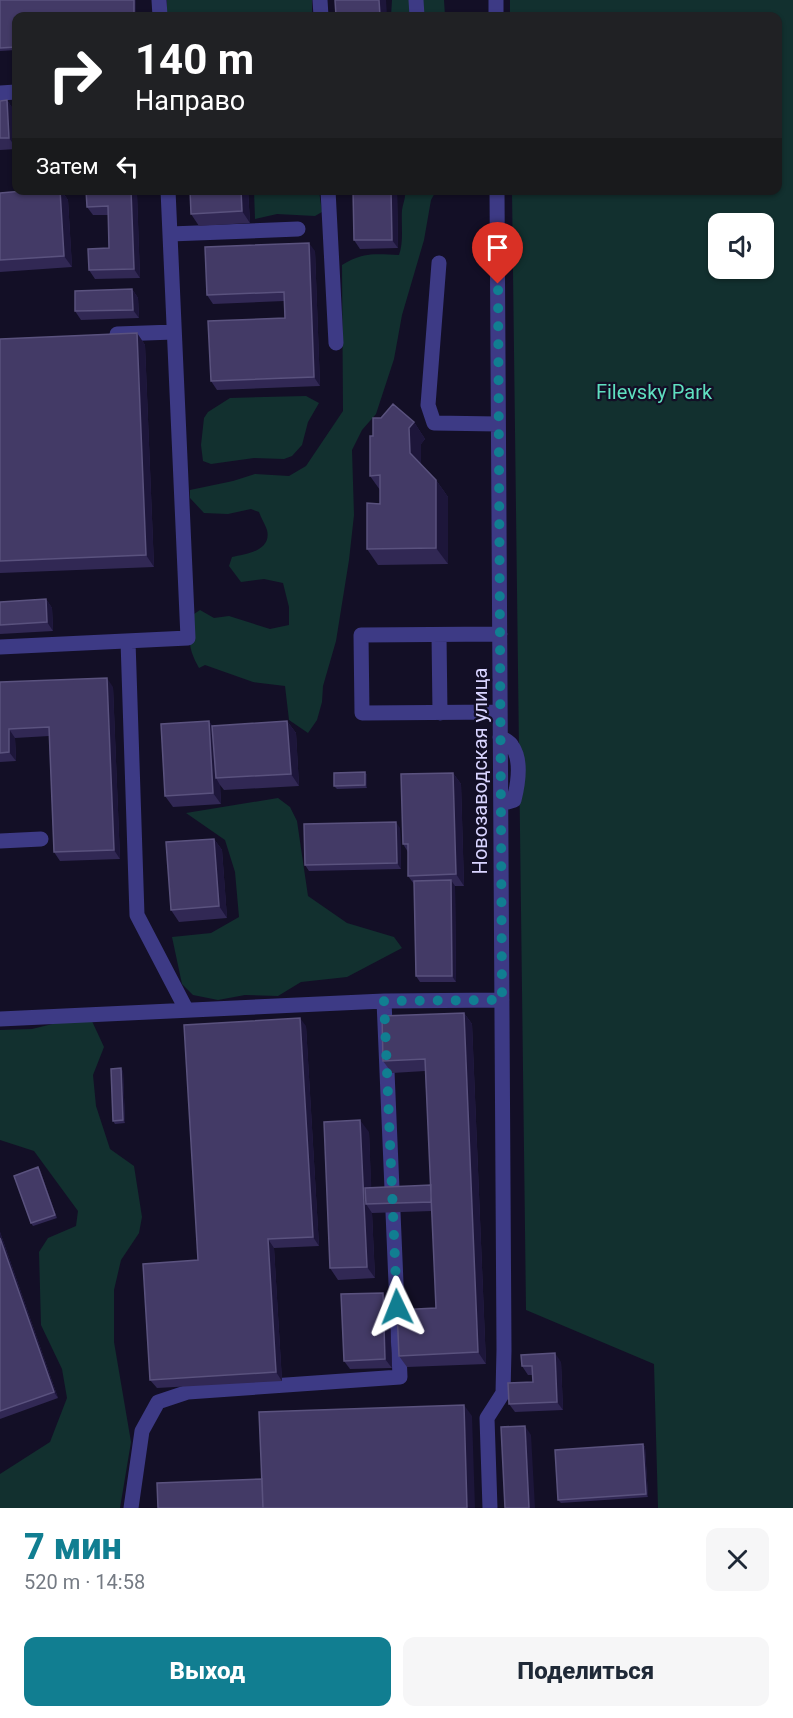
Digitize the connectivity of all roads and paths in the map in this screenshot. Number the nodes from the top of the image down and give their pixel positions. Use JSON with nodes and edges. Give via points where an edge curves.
{"nodes":[{"id":1,"x":168,"y":195,"type":"edge"},
{"id":2,"x":328,"y":195,"type":"edge"},
{"id":3,"x":497,"y":195,"type":"edge"},
{"id":4,"x":298,"y":229,"type":"dead end"},
{"id":5,"x":170,"y":234,"type":"junction"},
{"id":6,"x":440,"y":263,"type":"dead end"},
{"id":7,"x":174,"y":332,"type":"junction"},
{"id":8,"x":105,"y":335,"type":"edge"},
{"id":9,"x":336,"y":343,"type":"dead end"},
{"id":10,"x":498,"y":424,"type":"junction"},
{"id":11,"x":439,"y":634,"type":"junction"},
{"id":12,"x":500,"y":634,"type":"junction"},
{"id":13,"x":128,"y":640,"type":"junction"},
{"id":14,"x":0,"y":647,"type":"edge"},
{"id":15,"x":500,"y":712,"type":"junction"},
{"id":16,"x":440,"y":713,"type":"junction"},
{"id":17,"x":41,"y":839,"type":"dead end"},
{"id":18,"x":0,"y":841,"type":"edge"},
{"id":19,"x":502,"y":1000,"type":"junction"},
{"id":20,"x":384,"y":1001,"type":"junction"},
{"id":21,"x":186,"y":1009,"type":"junction"},
{"id":22,"x":0,"y":1019,"type":"edge"},
{"id":23,"x":131,"y":1508,"type":"edge"},
{"id":24,"x":489,"y":1508,"type":"edge"}],
"edges":[{"from":1,"to":5,"type":"street"},
{"from":2,"to":9,"type":"street"},
{"from":3,"to":10,"type":"street","name":"Новозаводская улица"},
{"from":4,"to":5,"type":"street"},
{"from":5,"to":7,"type":"street"},
{"from":6,"to":10,"type":"street","via":[[428,405],[434,423]]},
{"from":7,"to":8,"type":"street"},
{"from":7,"to":13,"type":"street","via":[[188,638]]},
{"from":10,"to":12,"type":"street","name":"Новозаводская улица"},
{"from":11,"to":12,"type":"street"},
{"from":11,"to":16,"type":"street"},
{"from":11,"to":16,"type":"street","via":[[361,635],[362,713]]},
{"from":12,"to":15,"type":"street","name":"Новозаводская улица"},
{"from":13,"to":14,"type":"street"},
{"from":13,"to":21,"type":"street","via":[[137,915]]},
{"from":15,"to":16,"type":"street"},
{"from":15,"to":19,"type":"street","name":"Новозаводская улица"},
{"from":17,"to":18,"type":"street"},
{"from":19,"to":20,"type":"street"},
{"from":19,"to":24,"type":"street","name":"Новозаводская улица","via":[[504,1350],[502,1393],[487,1418]]},
{"from":20,"to":21,"type":"street"},
{"from":20,"to":23,"type":"street","via":[[400,1377],[188,1392],[158,1402],[142,1431]]},
{"from":21,"to":22,"type":"street"}]}
